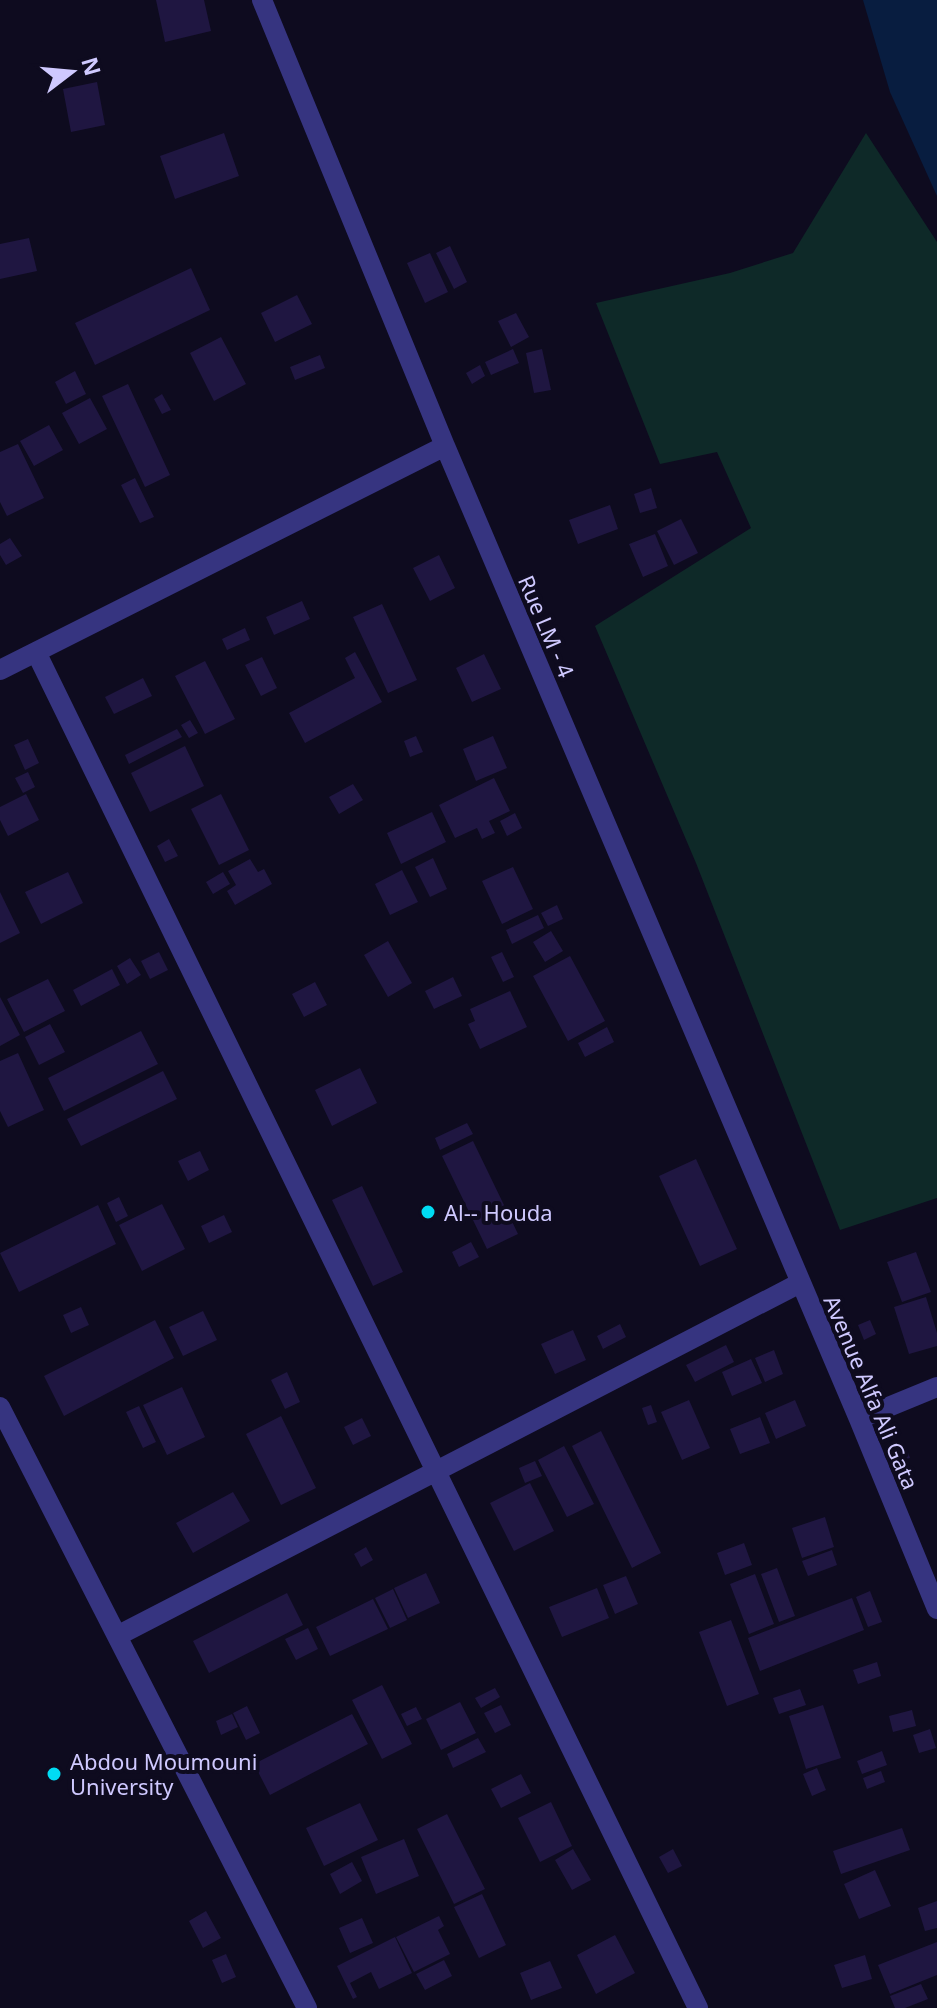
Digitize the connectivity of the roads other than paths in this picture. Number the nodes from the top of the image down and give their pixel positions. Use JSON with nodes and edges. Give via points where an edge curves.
{"nodes":[{"id":1,"x":262,"y":0,"type":"edge"},
{"id":2,"x":445,"y":446,"type":"junction"},
{"id":3,"x":36,"y":652,"type":"junction"},
{"id":4,"x":0,"y":670,"type":"edge"},
{"id":5,"x":800,"y":1283,"type":"junction"},
{"id":6,"x":937,"y":1387,"type":"edge"},
{"id":7,"x":0,"y":1407,"type":"edge"},
{"id":8,"x":859,"y":1419,"type":"junction"},
{"id":9,"x":436,"y":1471,"type":"junction"},
{"id":10,"x":937,"y":1609,"type":"edge"},
{"id":11,"x":117,"y":1636,"type":"junction"},
{"id":12,"x":307,"y":2008,"type":"edge"},
{"id":13,"x":698,"y":2008,"type":"edge"}],
"edges":[{"from":1,"to":2,"type":"street","name":"Rue LM - 4"},
{"from":2,"to":3,"type":"street"},
{"from":2,"to":5,"type":"street","name":"Rue LM - 4"},
{"from":3,"to":4,"type":"street"},
{"from":3,"to":9,"type":"street"},
{"from":5,"to":8,"type":"street","name":"Avenue Alfa Ali Gata"},
{"from":5,"to":9,"type":"street"},
{"from":6,"to":8,"type":"street"},
{"from":7,"to":11,"type":"street"},
{"from":8,"to":10,"type":"street","name":"Avenue Alfa Ali Gata"},
{"from":9,"to":11,"type":"street"},
{"from":9,"to":13,"type":"street"},
{"from":11,"to":12,"type":"street"}]}
